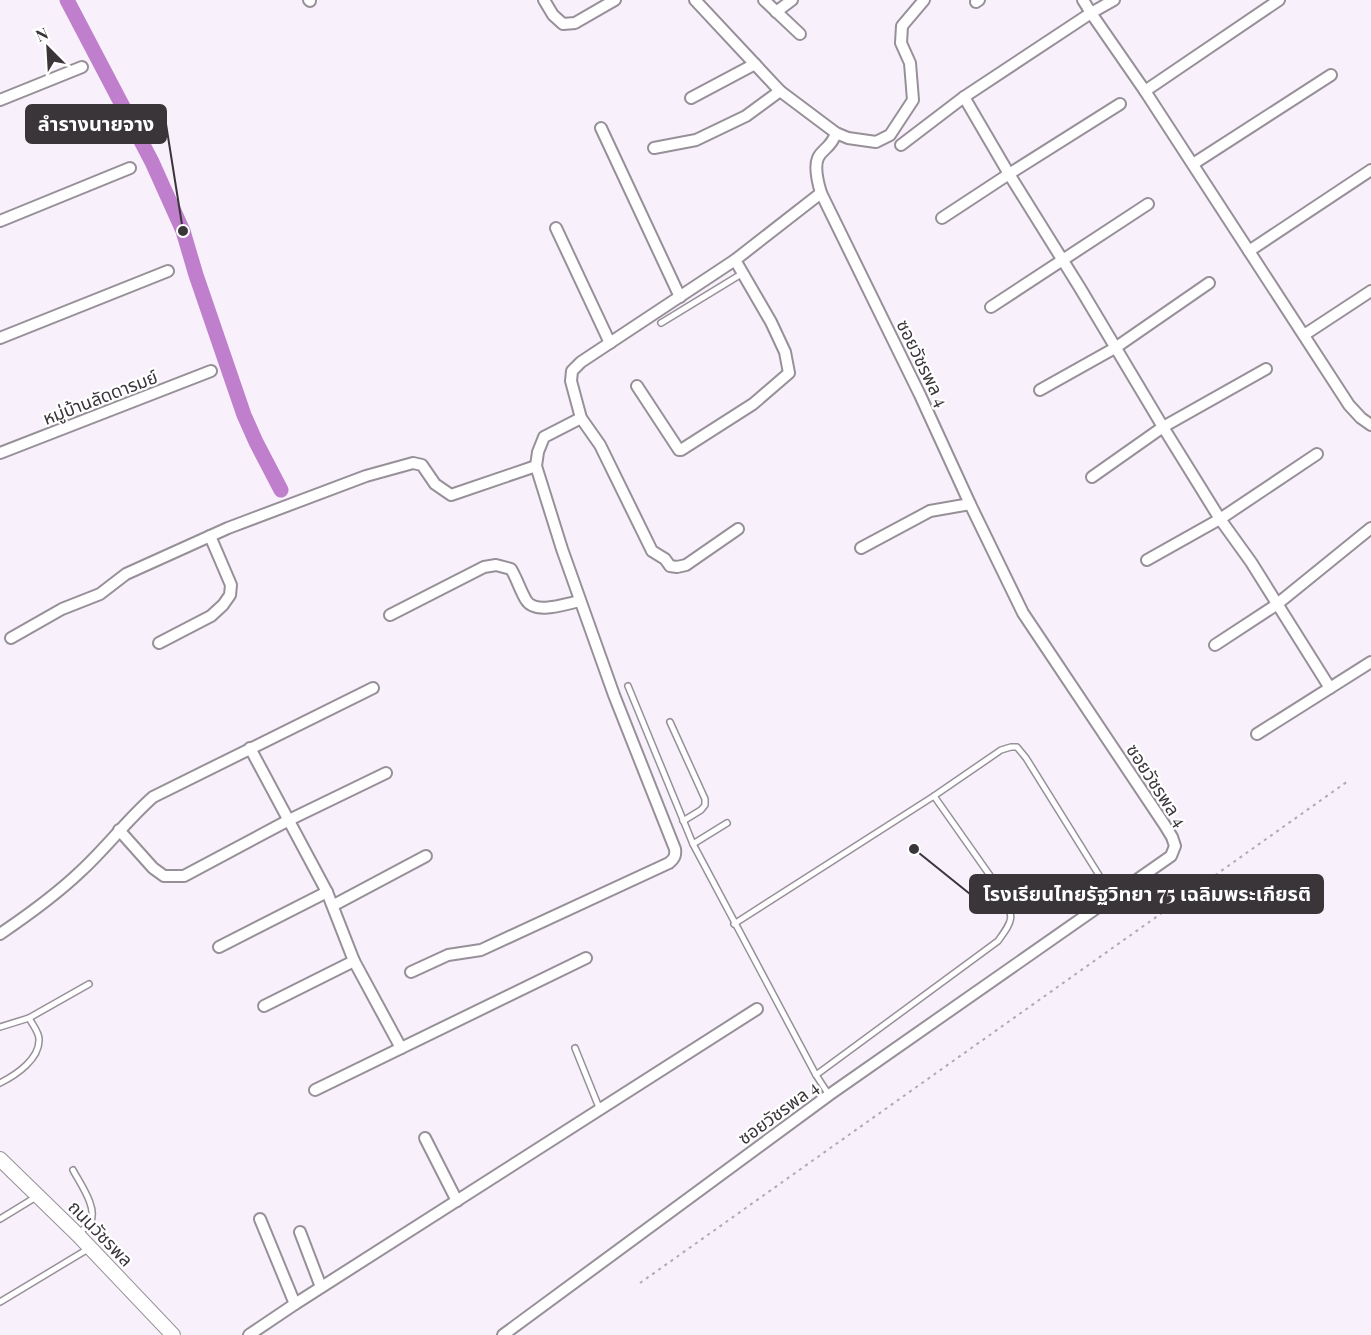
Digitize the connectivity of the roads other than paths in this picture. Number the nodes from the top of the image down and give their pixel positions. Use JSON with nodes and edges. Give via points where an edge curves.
{"nodes":[{"id":1,"x":544,"y":0,"type":"edge"},
{"id":2,"x":615,"y":0,"type":"edge"},
{"id":3,"x":695,"y":0,"type":"edge"},
{"id":4,"x":764,"y":0,"type":"edge"},
{"id":5,"x":792,"y":0,"type":"edge"},
{"id":6,"x":924,"y":0,"type":"edge"},
{"id":7,"x":1083,"y":0,"type":"edge"},
{"id":8,"x":1114,"y":0,"type":"edge"},
{"id":9,"x":1279,"y":0,"type":"edge"},
{"id":10,"x":776,"y":12,"type":"junction"},
{"id":11,"x":1091,"y":14,"type":"junction"},
{"id":12,"x":800,"y":34,"type":"dead end"},
{"id":13,"x":755,"y":64,"type":"junction"},
{"id":14,"x":82,"y":67,"type":"dead end"},
{"id":15,"x":1331,"y":75,"type":"dead end"},
{"id":16,"x":780,"y":91,"type":"junction"},
{"id":17,"x":1145,"y":91,"type":"junction"},
{"id":18,"x":964,"y":97,"type":"junction"},
{"id":19,"x":691,"y":98,"type":"dead end"},
{"id":20,"x":0,"y":100,"type":"edge"},
{"id":21,"x":1120,"y":104,"type":"dead end"},
{"id":22,"x":601,"y":128,"type":"dead end"},
{"id":23,"x":836,"y":134,"type":"junction"},
{"id":24,"x":901,"y":145,"type":"dead end"},
{"id":25,"x":654,"y":148,"type":"dead end"},
{"id":26,"x":1193,"y":165,"type":"junction"},
{"id":27,"x":130,"y":168,"type":"dead end"},
{"id":28,"x":1371,"y":170,"type":"edge"},
{"id":29,"x":1009,"y":174,"type":"junction"},
{"id":30,"x":821,"y":193,"type":"junction"},
{"id":31,"x":1148,"y":204,"type":"dead end"},
{"id":32,"x":942,"y":218,"type":"dead end"},
{"id":33,"x":0,"y":220,"type":"edge"},
{"id":34,"x":556,"y":228,"type":"dead end"},
{"id":35,"x":1250,"y":251,"type":"junction"},
{"id":36,"x":735,"y":260,"type":"junction"},
{"id":37,"x":1062,"y":260,"type":"junction"},
{"id":38,"x":168,"y":271,"type":"dead end"},
{"id":39,"x":743,"y":273,"type":"junction"},
{"id":40,"x":1209,"y":283,"type":"dead end"},
{"id":41,"x":1371,"y":291,"type":"edge"},
{"id":42,"x":680,"y":297,"type":"junction"},
{"id":43,"x":991,"y":306,"type":"dead end"},
{"id":44,"x":661,"y":323,"type":"dead end"},
{"id":45,"x":1304,"y":335,"type":"junction"},
{"id":46,"x":0,"y":338,"type":"edge"},
{"id":47,"x":610,"y":343,"type":"junction"},
{"id":48,"x":1115,"y":348,"type":"junction"},
{"id":49,"x":1266,"y":369,"type":"dead end"},
{"id":50,"x":212,"y":371,"type":"dead end"},
{"id":51,"x":637,"y":386,"type":"dead end"},
{"id":52,"x":1040,"y":390,"type":"dead end"},
{"id":53,"x":1366,"y":414,"type":"edge"},
{"id":54,"x":580,"y":417,"type":"junction"},
{"id":55,"x":1371,"y":425,"type":"edge"},
{"id":56,"x":1163,"y":427,"type":"junction"},
{"id":57,"x":0,"y":453,"type":"edge"},
{"id":58,"x":1317,"y":454,"type":"dead end"},
{"id":59,"x":536,"y":466,"type":"junction"},
{"id":60,"x":1092,"y":477,"type":"dead end"},
{"id":61,"x":970,"y":504,"type":"junction"},
{"id":62,"x":1220,"y":519,"type":"junction"},
{"id":63,"x":1371,"y":528,"type":"edge"},
{"id":64,"x":738,"y":529,"type":"dead end"},
{"id":65,"x":210,"y":536,"type":"junction"},
{"id":66,"x":861,"y":548,"type":"dead end"},
{"id":67,"x":1147,"y":560,"type":"dead end"},
{"id":68,"x":580,"y":601,"type":"junction"},
{"id":69,"x":1276,"y":605,"type":"junction"},
{"id":70,"x":390,"y":615,"type":"dead end"},
{"id":71,"x":11,"y":638,"type":"dead end"},
{"id":72,"x":159,"y":643,"type":"dead end"},
{"id":73,"x":1215,"y":645,"type":"dead end"},
{"id":74,"x":1371,"y":662,"type":"edge"},
{"id":75,"x":628,"y":686,"type":"dead end"},
{"id":76,"x":373,"y":688,"type":"dead end"},
{"id":77,"x":1330,"y":688,"type":"junction"},
{"id":78,"x":670,"y":722,"type":"dead end"},
{"id":79,"x":1257,"y":734,"type":"dead end"},
{"id":80,"x":250,"y":748,"type":"junction"},
{"id":81,"x":386,"y":773,"type":"dead end"},
{"id":82,"x":934,"y":796,"type":"junction"},
{"id":83,"x":289,"y":820,"type":"junction"},
{"id":84,"x":683,"y":821,"type":"junction"},
{"id":85,"x":727,"y":823,"type":"dead end"},
{"id":86,"x":119,"y":830,"type":"junction"},
{"id":87,"x":693,"y":844,"type":"junction"},
{"id":88,"x":426,"y":856,"type":"dead end"},
{"id":89,"x":327,"y":892,"type":"junction"},
{"id":90,"x":1113,"y":897,"type":"junction"},
{"id":91,"x":334,"y":905,"type":"junction"},
{"id":92,"x":734,"y":924,"type":"junction"},
{"id":93,"x":0,"y":934,"type":"edge"},
{"id":94,"x":219,"y":947,"type":"dead end"},
{"id":95,"x":586,"y":958,"type":"dead end"},
{"id":96,"x":354,"y":961,"type":"junction"},
{"id":97,"x":411,"y":972,"type":"dead end"},
{"id":98,"x":88,"y":984,"type":"dead end"},
{"id":99,"x":264,"y":1006,"type":"dead end"},
{"id":100,"x":757,"y":1009,"type":"dead end"},
{"id":101,"x":28,"y":1017,"type":"junction"},
{"id":102,"x":0,"y":1027,"type":"edge"},
{"id":103,"x":401,"y":1048,"type":"junction"},
{"id":104,"x":574,"y":1048,"type":"dead end"},
{"id":105,"x":816,"y":1075,"type":"junction"},
{"id":106,"x":0,"y":1083,"type":"edge"},
{"id":107,"x":315,"y":1090,"type":"dead end"},
{"id":108,"x":829,"y":1095,"type":"junction"},
{"id":109,"x":600,"y":1110,"type":"junction"},
{"id":110,"x":425,"y":1138,"type":"dead end"},
{"id":111,"x":3,"y":1165,"type":"edge"},
{"id":112,"x":73,"y":1170,"type":"dead end"},
{"id":113,"x":38,"y":1196,"type":"junction"},
{"id":114,"x":457,"y":1201,"type":"junction"},
{"id":115,"x":0,"y":1219,"type":"edge"},
{"id":116,"x":260,"y":1219,"type":"dead end"},
{"id":117,"x":300,"y":1232,"type":"dead end"},
{"id":118,"x":78,"y":1235,"type":"junction"},
{"id":119,"x":90,"y":1248,"type":"junction"},
{"id":120,"x":321,"y":1287,"type":"junction"},
{"id":121,"x":0,"y":1302,"type":"edge"},
{"id":122,"x":295,"y":1304,"type":"junction"},
{"id":123,"x":173,"y":1335,"type":"edge"},
{"id":124,"x":249,"y":1335,"type":"edge"},
{"id":125,"x":503,"y":1335,"type":"edge"}],
"edges":[{"from":1,"to":2,"type":"street","via":[[564,24],[576,23]]},
{"from":3,"to":13,"type":"street"},
{"from":4,"to":10,"type":"street"},
{"from":5,"to":10,"type":"street"},
{"from":6,"to":23,"type":"street","via":[[902,26],[901,43],[910,63],[913,100],[890,135],[876,142]]},
{"from":7,"to":11,"type":"street"},
{"from":8,"to":11,"type":"street"},
{"from":9,"to":17,"type":"street"},
{"from":10,"to":12,"type":"street"},
{"from":11,"to":17,"type":"street"},
{"from":11,"to":18,"type":"street"},
{"from":13,"to":16,"type":"street"},
{"from":13,"to":19,"type":"street"},
{"from":14,"to":20,"type":"street"},
{"from":15,"to":26,"type":"street"},
{"from":16,"to":23,"type":"street"},
{"from":16,"to":25,"type":"street","via":[[746,116],[696,140]]},
{"from":17,"to":26,"type":"street"},
{"from":18,"to":24,"type":"street"},
{"from":18,"to":29,"type":"street"},
{"from":21,"to":29,"type":"street"},
{"from":22,"to":42,"type":"street"},
{"from":23,"to":30,"type":"street","name":"ซอยวัชรพล 4","via":[[818,158]]},
{"from":26,"to":35,"type":"street"},
{"from":27,"to":33,"type":"street"},
{"from":28,"to":35,"type":"street"},
{"from":29,"to":32,"type":"street"},
{"from":29,"to":37,"type":"street"},
{"from":30,"to":36,"type":"street"},
{"from":30,"to":61,"type":"street","name":"ซอยวัชรพล 4"},
{"from":31,"to":37,"type":"street"},
{"from":34,"to":47,"type":"street"},
{"from":35,"to":45,"type":"street"},
{"from":36,"to":39,"type":"street"},
{"from":36,"to":42,"type":"street"},
{"from":37,"to":43,"type":"street"},
{"from":37,"to":48,"type":"street"},
{"from":38,"to":46,"type":"street"},
{"from":39,"to":44,"type":"lane"},
{"from":39,"to":51,"type":"street","via":[[785,352],[789,373],[753,405],[681,450]]},
{"from":40,"to":48,"type":"street"},
{"from":41,"to":45,"type":"street"},
{"from":42,"to":47,"type":"street"},
{"from":45,"to":53,"type":"street","via":[[1349,405]]},
{"from":47,"to":54,"type":"street","via":[[572,371]]},
{"from":48,"to":52,"type":"street"},
{"from":48,"to":56,"type":"street"},
{"from":49,"to":56,"type":"street"},
{"from":50,"to":57,"type":"street","name":"หมู่บ้านลัดดารมย์"},
{"from":53,"to":55,"type":"street"},
{"from":54,"to":59,"type":"street","via":[[544,437]]},
{"from":54,"to":64,"type":"street","via":[[600,445],[652,551],[670,566],[686,565]]},
{"from":56,"to":60,"type":"street"},
{"from":56,"to":62,"type":"street"},
{"from":58,"to":62,"type":"street"},
{"from":59,"to":65,"type":"street","via":[[451,495],[435,484],[422,465],[413,463],[366,476]]},
{"from":59,"to":68,"type":"street"},
{"from":61,"to":66,"type":"street","via":[[930,511]]},
{"from":61,"to":90,"type":"street","name":"ซอยวัชรพล 4","via":[[1023,613],[1172,837],[1175,846],[1171,856]]},
{"from":62,"to":67,"type":"street"},
{"from":62,"to":69,"type":"street"},
{"from":63,"to":69,"type":"street"},
{"from":65,"to":71,"type":"street","via":[[126,574],[100,594],[62,609]]},
{"from":65,"to":72,"type":"street","via":[[231,585],[230,595],[211,616]]},
{"from":68,"to":70,"type":"street","via":[[534,608],[526,601],[511,569],[496,565],[484,567]]},
{"from":68,"to":97,"type":"street","via":[[675,849],[674,860],[481,950],[448,955]]},
{"from":69,"to":73,"type":"street"},
{"from":69,"to":77,"type":"street"},
{"from":74,"to":77,"type":"street"},
{"from":75,"to":84,"type":"lane"},
{"from":76,"to":80,"type":"street"},
{"from":77,"to":79,"type":"street"},
{"from":78,"to":84,"type":"lane","via":[[705,799],[701,810]]},
{"from":80,"to":83,"type":"street"},
{"from":80,"to":86,"type":"street","via":[[153,797]]},
{"from":81,"to":83,"type":"street"},
{"from":82,"to":90,"type":"lane","via":[[1001,750],[1017,747]]},
{"from":82,"to":92,"type":"lane"},
{"from":82,"to":105,"type":"lane","via":[[1003,894],[1012,918],[1009,926],[998,941]]},
{"from":83,"to":86,"type":"street","via":[[184,876],[164,876],[158,872]]},
{"from":83,"to":89,"type":"street"},
{"from":84,"to":87,"type":"lane"},
{"from":85,"to":87,"type":"lane"},
{"from":86,"to":93,"type":"street","via":[[81,871]]},
{"from":87,"to":92,"type":"lane"},
{"from":88,"to":91,"type":"street"},
{"from":89,"to":91,"type":"street"},
{"from":89,"to":94,"type":"street"},
{"from":90,"to":108,"type":"street","name":"ซอยวัชรพล 4"},
{"from":91,"to":96,"type":"street"},
{"from":92,"to":105,"type":"lane"},
{"from":95,"to":103,"type":"street"},
{"from":96,"to":99,"type":"street"},
{"from":96,"to":103,"type":"street"},
{"from":98,"to":101,"type":"lane"},
{"from":100,"to":109,"type":"street"},
{"from":101,"to":102,"type":"lane"},
{"from":101,"to":106,"type":"lane","via":[[39,1036],[38,1048],[31,1060]]},
{"from":103,"to":107,"type":"street"},
{"from":104,"to":109,"type":"lane"},
{"from":105,"to":108,"type":"lane"},
{"from":108,"to":125,"type":"street","name":"ซอยวัชรพล 4"},
{"from":109,"to":114,"type":"street"},
{"from":110,"to":114,"type":"street"},
{"from":111,"to":113,"type":"street","name":"ถนนวัชรพล"},
{"from":112,"to":118,"type":"lane","via":[[93,1213]]},
{"from":113,"to":115,"type":"lane"},
{"from":113,"to":118,"type":"street","name":"ถนนวัชรพล"},
{"from":114,"to":120,"type":"street"},
{"from":116,"to":122,"type":"street"},
{"from":117,"to":120,"type":"street"},
{"from":118,"to":119,"type":"street","name":"ถนนวัชรพล"},
{"from":119,"to":121,"type":"lane"},
{"from":119,"to":123,"type":"street","name":"ถนนวัชรพล"},
{"from":120,"to":122,"type":"street"},
{"from":122,"to":124,"type":"street"}]}
